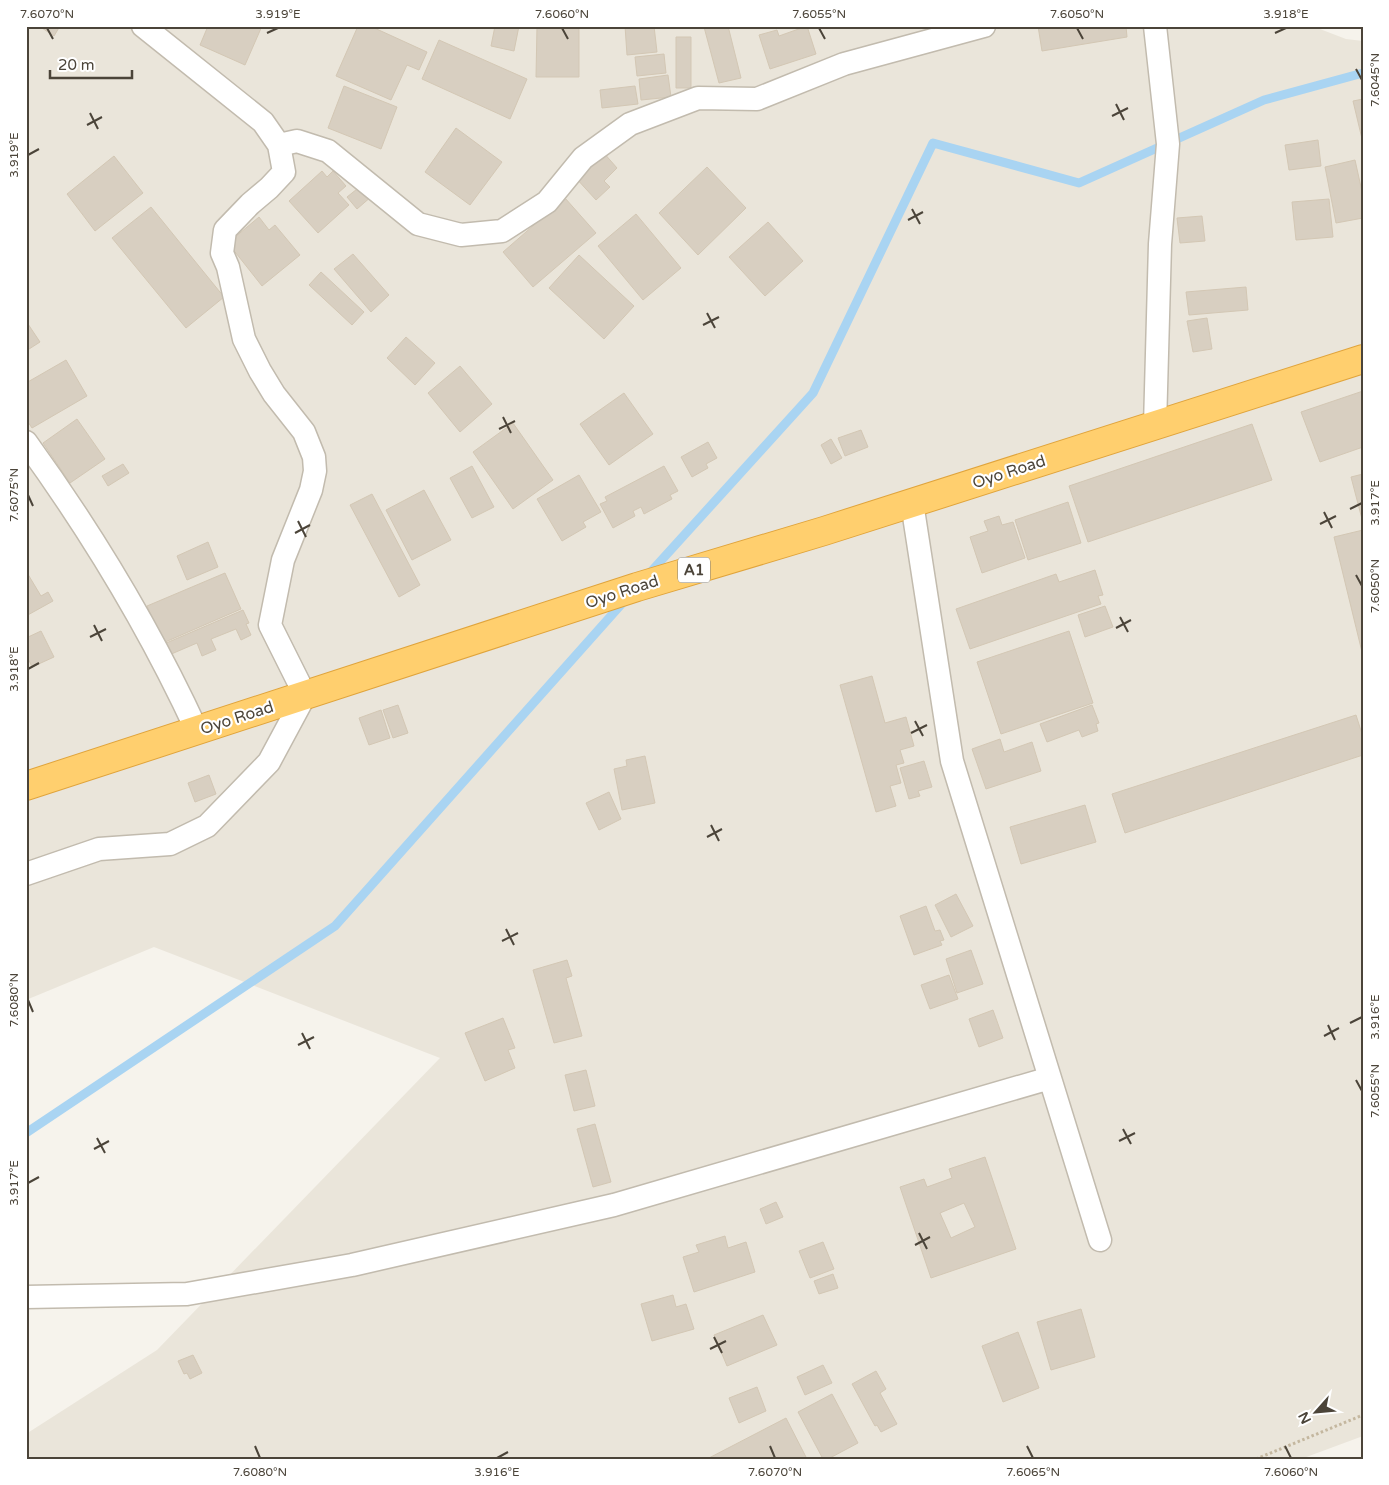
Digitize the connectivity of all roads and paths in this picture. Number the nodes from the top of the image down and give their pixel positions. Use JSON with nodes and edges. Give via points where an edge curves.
{"nodes":[{"id":1,"x":143,"y":26,"type":"edge"},
{"id":2,"x":984,"y":26,"type":"edge"},
{"id":3,"x":1155,"y":26,"type":"edge"},
{"id":4,"x":279,"y":145,"type":"junction"},
{"id":5,"x":1363,"y":359,"type":"edge"},
{"id":6,"x":1155,"y":426,"type":"junction"},
{"id":7,"x":26,"y":442,"type":"edge"},
{"id":8,"x":912,"y":503,"type":"junction"},
{"id":9,"x":305,"y":696,"type":"junction"},
{"id":10,"x":197,"y":731,"type":"junction"},
{"id":11,"x":26,"y":786,"type":"edge"},
{"id":12,"x":26,"y":874,"type":"edge"},
{"id":13,"x":1050,"y":1078,"type":"junction"},
{"id":14,"x":1100,"y":1240,"type":"dead end"},
{"id":15,"x":26,"y":1297,"type":"edge"},
{"id":16,"x":1363,"y":1415,"type":"edge"},
{"id":17,"x":1256,"y":1459,"type":"edge"}],
"edges":[{"from":1,"to":4,"type":"street","via":[[263,122]]},
{"from":2,"to":4,"type":"street","via":[[844,64],[756,99],[698,98],[630,124],[583,158],[547,202],[502,231],[461,235],[418,224],[328,151],[298,141]]},
{"from":3,"to":6,"type":"street","via":[[1168,144],[1160,244]]},
{"from":4,"to":9,"type":"street","via":[[284,172],[225,230],[222,253],[228,266],[244,339],[274,394],[304,432],[314,456],[311,490],[283,560],[270,625]]},
{"from":5,"to":6,"type":"highway","name":"Oyo Road","number":"A1"},
{"from":6,"to":8,"type":"highway","name":"Oyo Road","number":"A1"},
{"from":7,"to":10,"type":"street","via":[[65,495],[154,644]]},
{"from":8,"to":9,"type":"highway","name":"Oyo Road","number":"A1","via":[[637,587]]},
{"from":8,"to":13,"type":"street","via":[[952,761]]},
{"from":9,"to":10,"type":"highway","name":"Oyo Road","number":"A1"},
{"from":9,"to":12,"type":"street","via":[[269,762],[208,826],[170,844],[99,850]]},
{"from":10,"to":11,"type":"highway","name":"Oyo Road","number":"A1"},
{"from":13,"to":14,"type":"street"},
{"from":13,"to":15,"type":"street","via":[[614,1205],[352,1265],[187,1294]]},
{"from":16,"to":17,"type":"path"}]}
